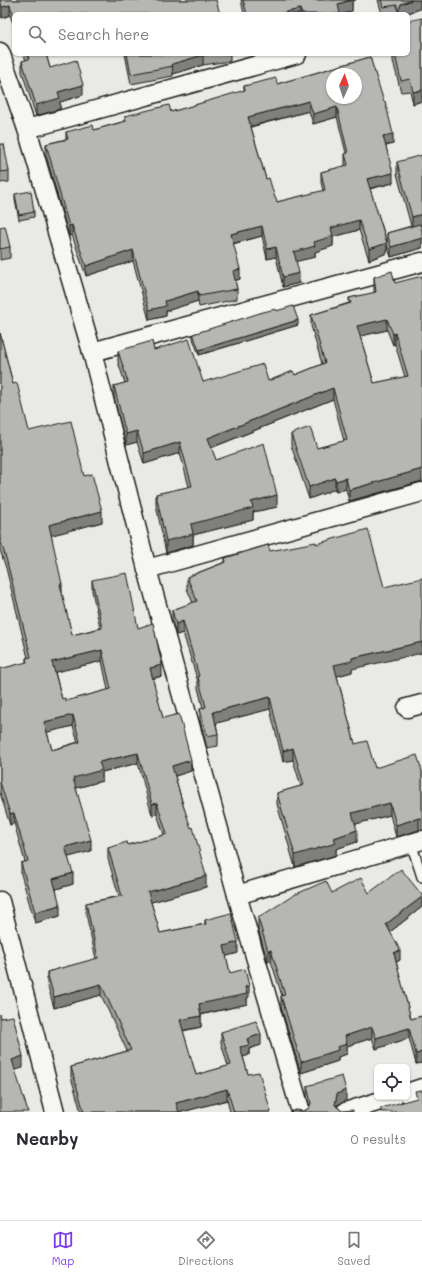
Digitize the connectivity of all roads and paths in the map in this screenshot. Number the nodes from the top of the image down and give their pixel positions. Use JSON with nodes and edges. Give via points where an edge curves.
{"nodes":[{"id":1,"x":0,"y":52,"type":"edge"},
{"id":2,"x":290,"y":56,"type":"edge"},
{"id":3,"x":27,"y":129,"type":"junction"},
{"id":4,"x":422,"y":262,"type":"edge"},
{"id":5,"x":92,"y":352,"type":"junction"},
{"id":6,"x":422,"y":492,"type":"edge"},
{"id":7,"x":146,"y":569,"type":"junction"},
{"id":8,"x":416,"y":842,"type":"edge"},
{"id":9,"x":422,"y":877,"type":"edge"},
{"id":10,"x":237,"y":895,"type":"junction"},
{"id":11,"x":0,"y":901,"type":"edge"},
{"id":12,"x":422,"y":1088,"type":"edge"},
{"id":13,"x":410,"y":1092,"type":"edge"},
{"id":14,"x":383,"y":1100,"type":"edge"},
{"id":15,"x":55,"y":1112,"type":"edge"},
{"id":16,"x":301,"y":1112,"type":"edge"},
{"id":17,"x":345,"y":1112,"type":"edge"}],
"edges":[{"from":1,"to":3,"type":"street"},
{"from":2,"to":3,"type":"street"},
{"from":3,"to":5,"type":"street"},
{"from":4,"to":5,"type":"street"},
{"from":5,"to":7,"type":"street"},
{"from":6,"to":7,"type":"street"},
{"from":7,"to":10,"type":"street"},
{"from":8,"to":9,"type":"lane"},
{"from":8,"to":10,"type":"street"},
{"from":10,"to":16,"type":"street"},
{"from":11,"to":15,"type":"street"},
{"from":12,"to":13,"type":"street"},
{"from":14,"to":17,"type":"street"}]}
